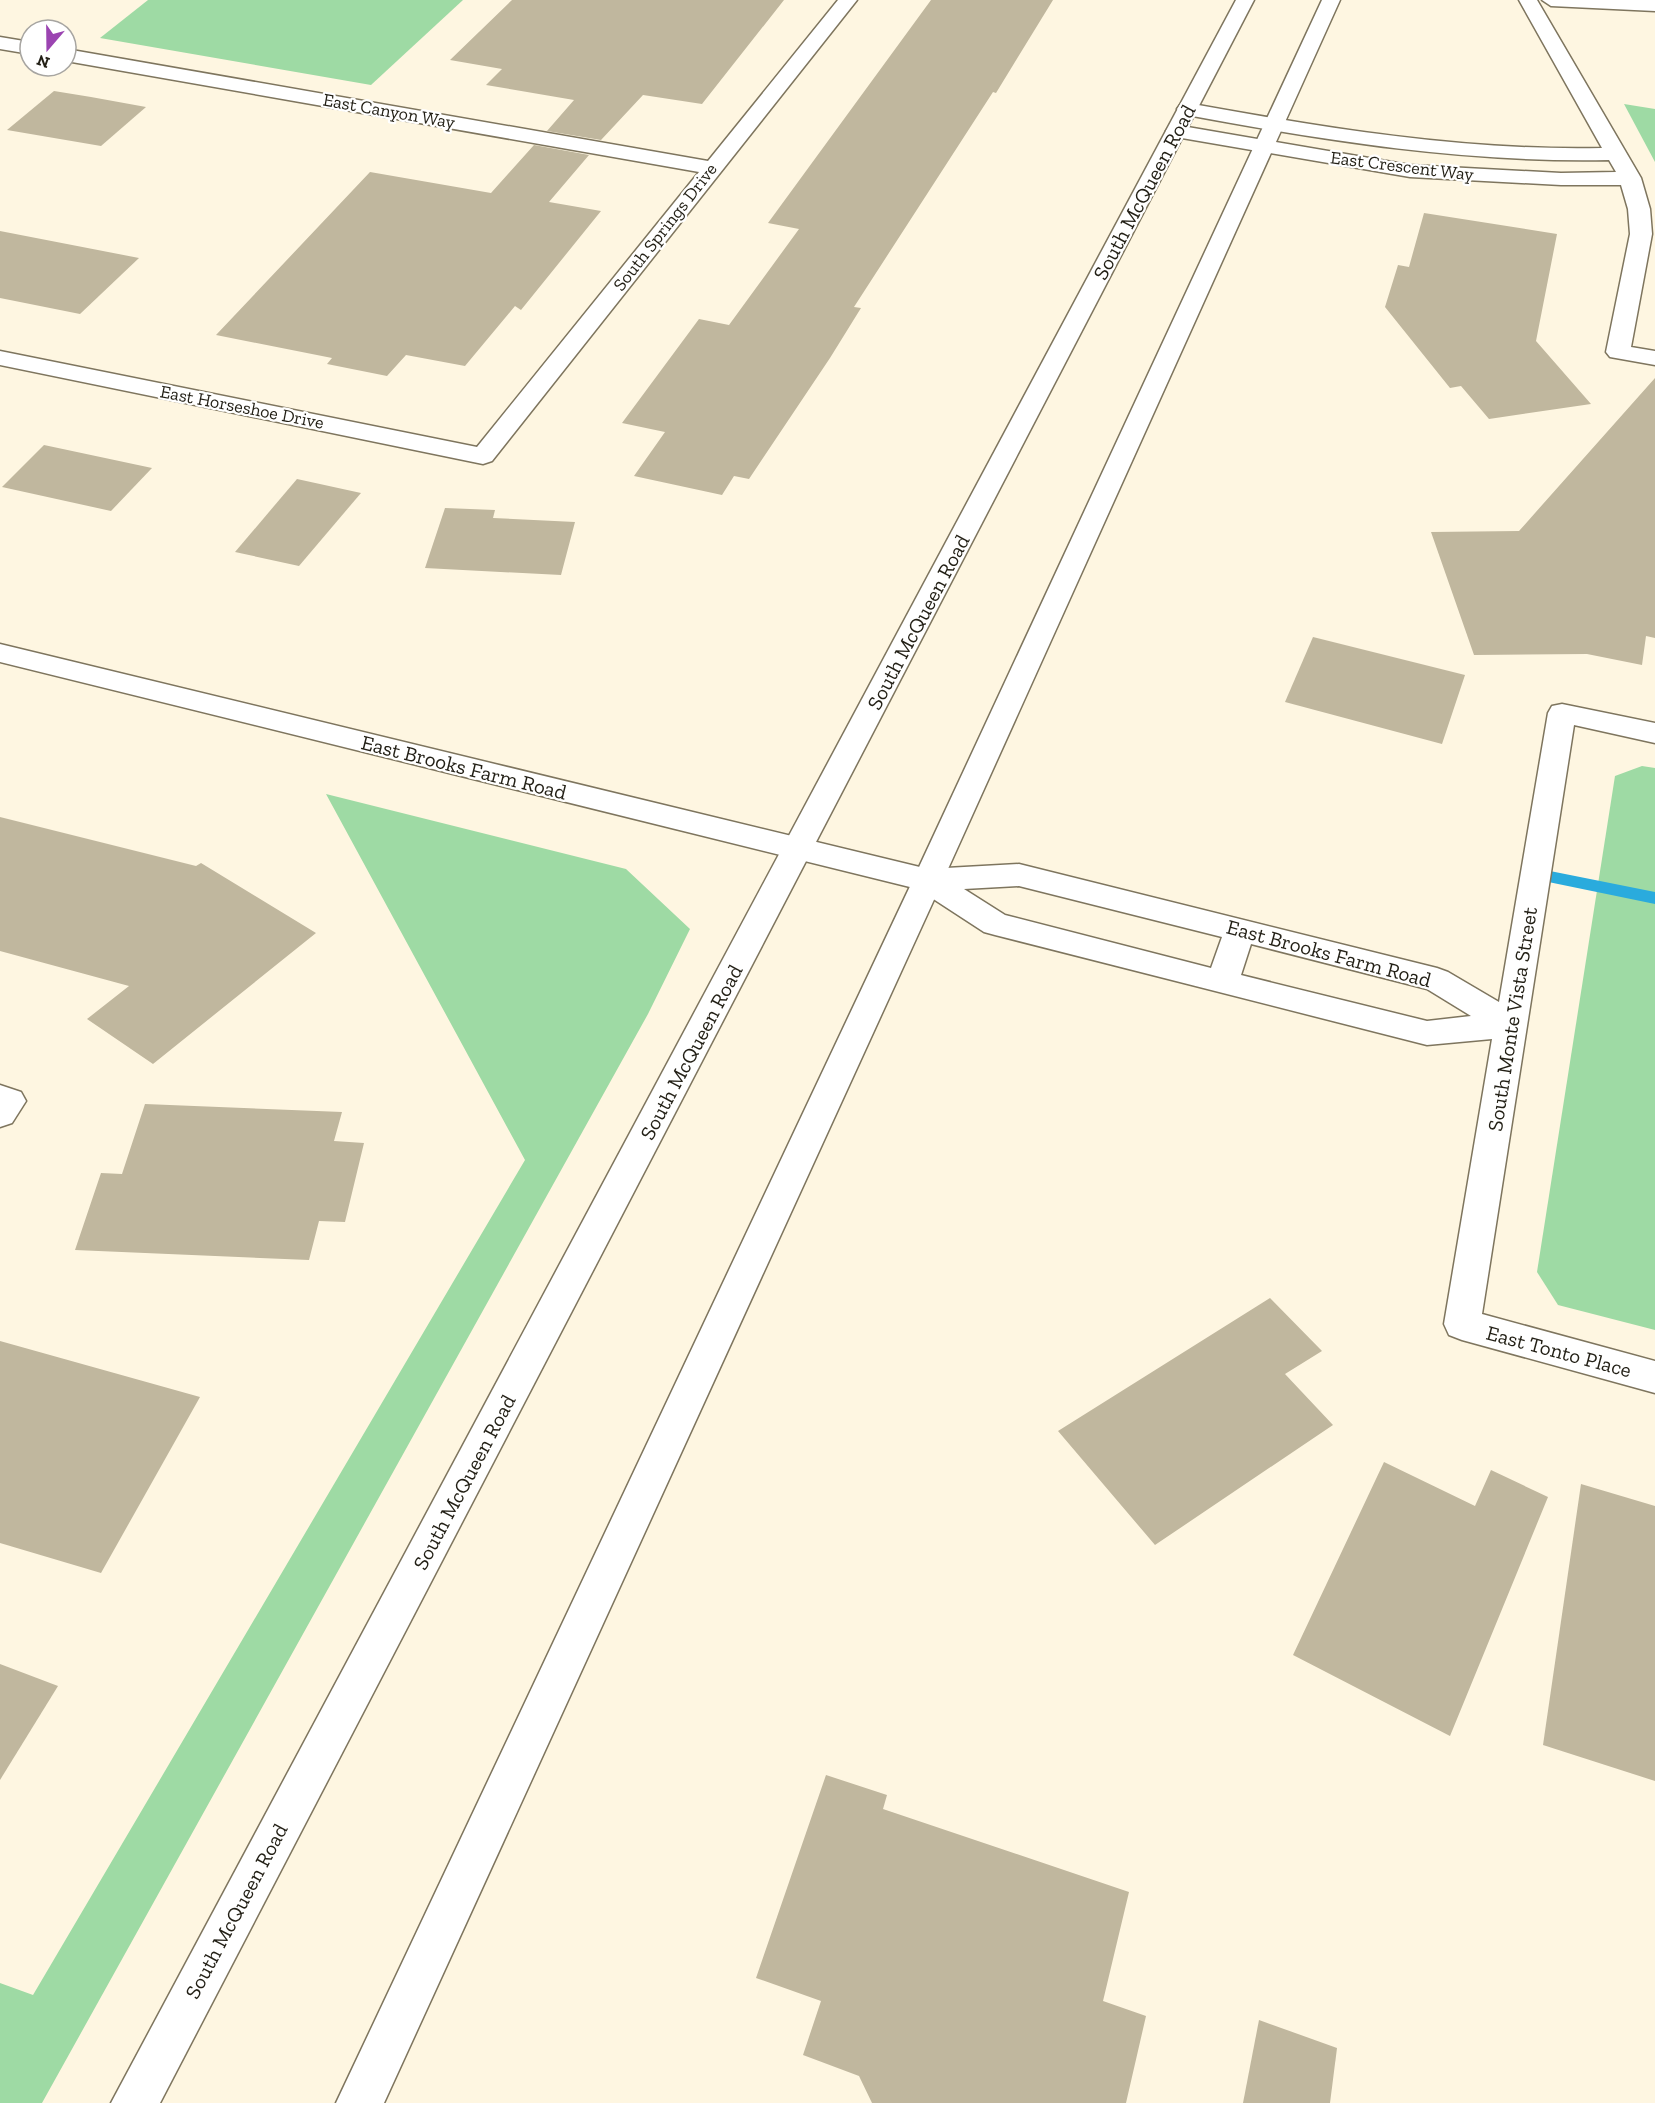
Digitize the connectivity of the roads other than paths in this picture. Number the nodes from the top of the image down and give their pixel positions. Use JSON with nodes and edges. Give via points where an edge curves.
{"nodes":[{"id":1,"x":848,"y":0,"type":"edge"},
{"id":2,"x":1245,"y":0,"type":"edge"},
{"id":3,"x":1331,"y":0,"type":"edge"},
{"id":4,"x":1528,"y":0,"type":"edge"},
{"id":5,"x":1551,"y":0,"type":"edge"},
{"id":6,"x":1655,"y":5,"type":"edge"},
{"id":7,"x":0,"y":43,"type":"edge"},
{"id":8,"x":18,"y":46,"type":"edge"},
{"id":9,"x":78,"y":57,"type":"edge"},
{"id":10,"x":1181,"y":120,"type":"junction"},
{"id":11,"x":1267,"y":136,"type":"junction"},
{"id":12,"x":1616,"y":154,"type":"junction"},
{"id":13,"x":712,"y":168,"type":"junction"},
{"id":14,"x":1630,"y":178,"type":"junction"},
{"id":15,"x":0,"y":358,"type":"edge"},
{"id":16,"x":1655,"y":358,"type":"edge"},
{"id":17,"x":483,"y":456,"type":"joint"},
{"id":18,"x":0,"y":653,"type":"edge"},
{"id":19,"x":1655,"y":733,"type":"edge"},
{"id":20,"x":799,"y":848,"type":"junction"},
{"id":21,"x":928,"y":880,"type":"junction"},
{"id":22,"x":1240,"y":930,"type":"junction"},
{"id":23,"x":1223,"y":981,"type":"junction"},
{"id":24,"x":1510,"y":1024,"type":"junction"},
{"id":25,"x":1462,"y":1324,"type":"joint"},
{"id":26,"x":1655,"y":1377,"type":"edge"},
{"id":27,"x":135,"y":2103,"type":"edge"},
{"id":28,"x":360,"y":2103,"type":"edge"}],
"edges":[{"from":1,"to":13,"type":"street","name":"South Springs Drive"},
{"from":2,"to":10,"type":"street","name":"South McQueen Road"},
{"from":3,"to":11,"type":"street"},
{"from":4,"to":12,"type":"street"},
{"from":5,"to":6,"type":"street"},
{"from":7,"to":8,"type":"street"},
{"from":9,"to":13,"type":"street","name":"East Canyon Way"},
{"from":10,"to":11,"type":"street","name":"East Crescent Way"},
{"from":10,"to":20,"type":"street","name":"South McQueen Road"},
{"from":11,"to":12,"type":"street","name":"East Crescent Way","via":[[1521,156]]},
{"from":11,"to":14,"type":"street","name":"East Crescent Way","via":[[1432,173],[1550,179]]},
{"from":11,"to":21,"type":"street"},
{"from":12,"to":14,"type":"street"},
{"from":13,"to":17,"type":"street","name":"South Springs Drive"},
{"from":14,"to":16,"type":"street","via":[[1641,234],[1618,352]]},
{"from":15,"to":17,"type":"street","name":"East Horseshoe Drive"},
{"from":18,"to":20,"type":"street","name":"East Brooks Farm Road"},
{"from":19,"to":24,"type":"street","name":"South Monte Vista Street","via":[[1562,713]]},
{"from":20,"to":21,"type":"street","name":"East Brooks Farm Road"},
{"from":20,"to":27,"type":"street","name":"South McQueen Road"},
{"from":21,"to":22,"type":"street","name":"East Brooks Farm Road","via":[[1019,875]]},
{"from":21,"to":23,"type":"street","name":"East Brooks Farm Road","via":[[995,924]]},
{"from":21,"to":28,"type":"street"},
{"from":22,"to":23,"type":"street"},
{"from":22,"to":24,"type":"street","name":"East Brooks Farm Road","via":[[1437,980]]},
{"from":23,"to":24,"type":"street","name":"East Brooks Farm Road","via":[[1427,1033]]},
{"from":24,"to":25,"type":"street","name":"South Monte Vista Street"},
{"from":25,"to":26,"type":"street","name":"East Tonto Place"}]}
